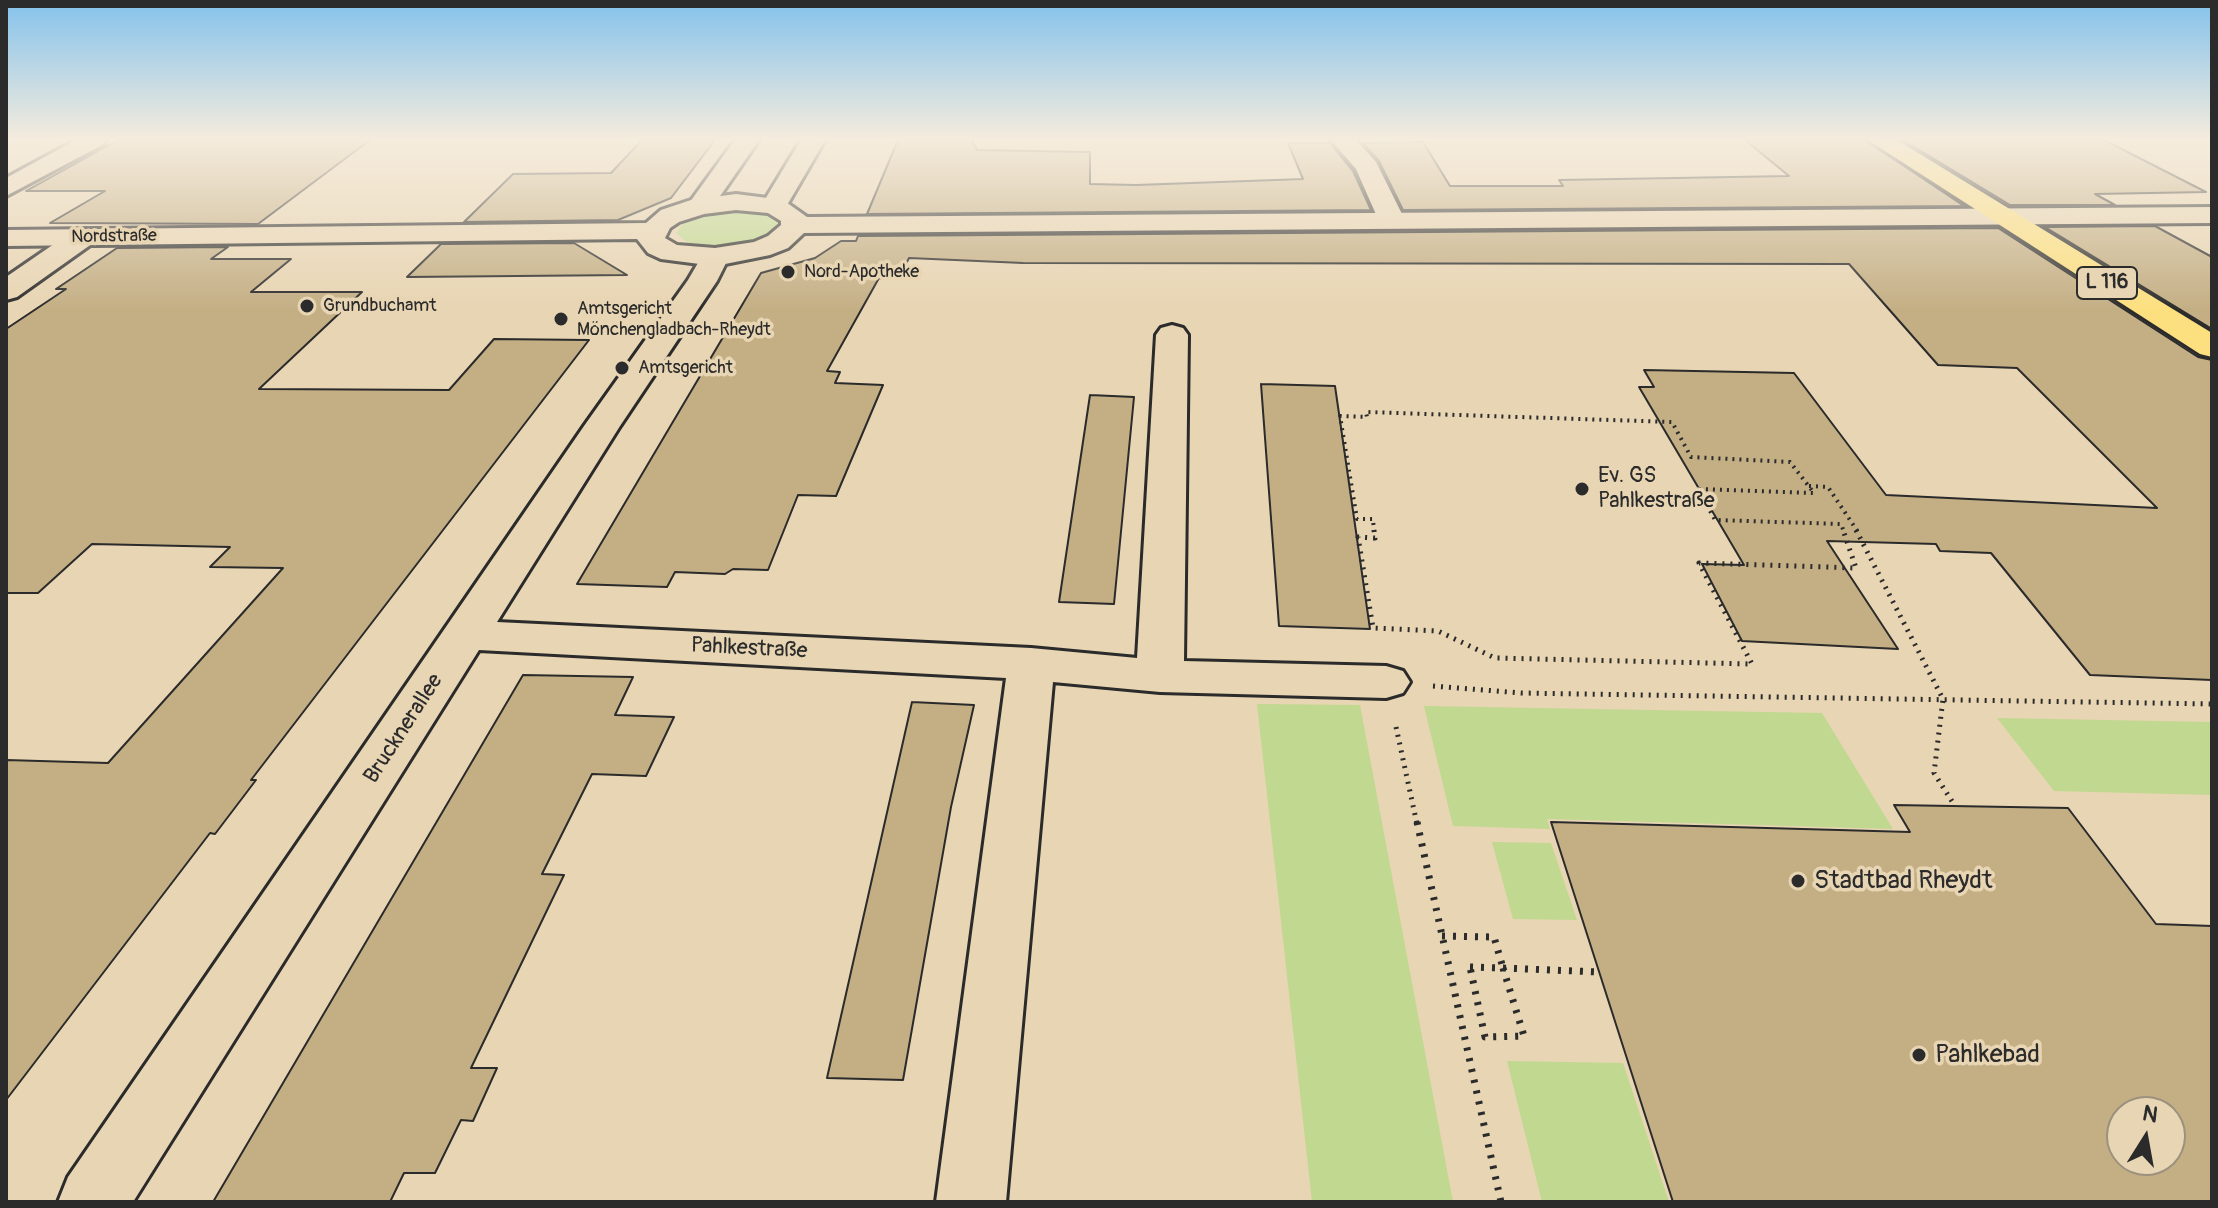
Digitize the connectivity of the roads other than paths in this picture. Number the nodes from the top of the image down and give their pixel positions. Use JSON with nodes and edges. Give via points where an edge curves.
{"nodes":[{"id":1,"x":707,"y":196,"type":"edge"},
{"id":2,"x":780,"y":196,"type":"edge"},
{"id":3,"x":1380,"y":196,"type":"edge"},
{"id":4,"x":1968,"y":196,"type":"edge"},
{"id":5,"x":2000,"y":196,"type":"edge"},
{"id":6,"x":700,"y":206,"type":"junction"},
{"id":7,"x":774,"y":206,"type":"junction"},
{"id":8,"x":2212,"y":215,"type":"edge"},
{"id":9,"x":2034,"y":217,"type":"junction"},
{"id":10,"x":2002,"y":218,"type":"junction"},
{"id":11,"x":1392,"y":222,"type":"junction"},
{"id":12,"x":795,"y":225,"type":"junction"},
{"id":13,"x":653,"y":231,"type":"junction"},
{"id":14,"x":83,"y":237,"type":"junction"},
{"id":15,"x":6,"y":238,"type":"edge"},
{"id":16,"x":715,"y":257,"type":"junction"},
{"id":17,"x":6,"y":291,"type":"edge"},
{"id":18,"x":2212,"y":322,"type":"edge"},
{"id":19,"x":1172,"y":335,"type":"dead end"},
{"id":20,"x":2212,"y":347,"type":"edge"},
{"id":21,"x":466,"y":635,"type":"junction"},
{"id":22,"x":1031,"y":664,"type":"junction"},
{"id":23,"x":1160,"y":676,"type":"junction"},
{"id":24,"x":1386,"y":682,"type":"road end"},
{"id":25,"x":93,"y":1202,"type":"edge"},
{"id":26,"x":971,"y":1202,"type":"edge"}],
"edges":[{"from":1,"to":6,"type":"street"},
{"from":2,"to":7,"type":"street"},
{"from":3,"to":11,"type":"street"},
{"from":4,"to":10,"type":"main road","number":"L 116"},
{"from":5,"to":9,"type":"main road","number":"L 116"},
{"from":6,"to":7,"type":"street"},
{"from":6,"to":13,"type":"street","via":[[670,216]]},
{"from":7,"to":12,"type":"street","via":[[794,217]]},
{"from":8,"to":9,"type":"street"},
{"from":9,"to":10,"type":"street"},
{"from":9,"to":18,"type":"main road","number":"L 116"},
{"from":10,"to":11,"type":"street"},
{"from":10,"to":20,"type":"main road","number":"L 116"},
{"from":11,"to":12,"type":"street"},
{"from":12,"to":16,"type":"street","via":[[790,234],[760,249]]},
{"from":13,"to":14,"type":"street","name":"Nordstraße"},
{"from":13,"to":16,"type":"street","via":[[651,239],[671,253]]},
{"from":14,"to":15,"type":"street","name":"Nordstraße"},
{"from":14,"to":17,"type":"street"},
{"from":16,"to":21,"type":"street","name":"Brucknerallee"},
{"from":19,"to":23,"type":"street"},
{"from":21,"to":22,"type":"street","name":"Pahlkestraße"},
{"from":21,"to":25,"type":"street","name":"Brucknerallee"},
{"from":22,"to":23,"type":"street","name":"Pahlkestraße"},
{"from":22,"to":26,"type":"street"},
{"from":23,"to":24,"type":"street","name":"Pahlkestraße"}]}
